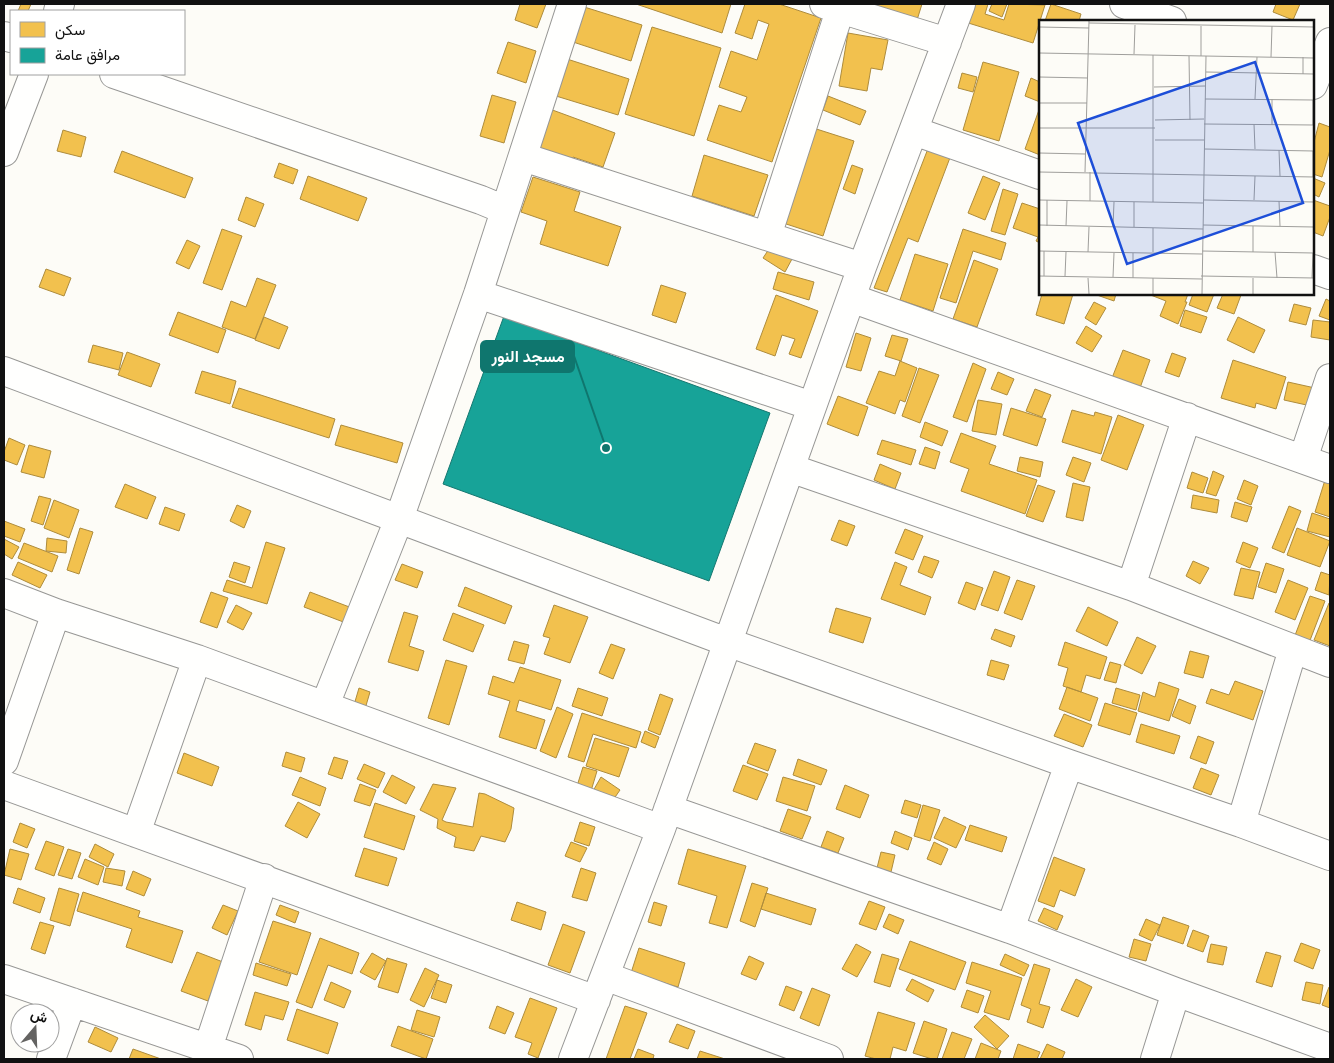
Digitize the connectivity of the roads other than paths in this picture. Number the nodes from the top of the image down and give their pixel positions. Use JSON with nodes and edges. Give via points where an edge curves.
{"nodes":[{"id":1,"x":572,"y":4,"type":"edge"},
{"id":2,"x":961,"y":4,"type":"edge"},
{"id":3,"x":1124,"y":4,"type":"edge"},
{"id":4,"x":835,"y":5,"type":"edge"},
{"id":5,"x":1169,"y":20,"type":"edge"},
{"id":6,"x":947,"y":42,"type":"junction"},
{"id":7,"x":1330,"y":42,"type":"edge"},
{"id":8,"x":34,"y":75,"type":"edge"},
{"id":9,"x":117,"y":75,"type":"edge"},
{"id":10,"x":1318,"y":77,"type":"edge"},
{"id":11,"x":914,"y":131,"type":"junction"},
{"id":12,"x":4,"y":152,"type":"edge"},
{"id":13,"x":522,"y":157,"type":"junction"},
{"id":14,"x":1039,"y":175,"type":"edge"},
{"id":15,"x":505,"y":210,"type":"junction"},
{"id":16,"x":767,"y":236,"type":"junction"},
{"id":17,"x":862,"y":267,"type":"junction"},
{"id":18,"x":1314,"y":269,"type":"edge"},
{"id":19,"x":1330,"y":275,"type":"edge"},
{"id":20,"x":478,"y":294,"type":"junction"},
{"id":21,"x":851,"y":298,"type":"junction"},
{"id":22,"x":4,"y":371,"type":"edge"},
{"id":23,"x":1330,"y":378,"type":"edge"},
{"id":24,"x":812,"y":406,"type":"junction"},
{"id":25,"x":1187,"y":417,"type":"junction"},
{"id":26,"x":1303,"y":460,"type":"junction"},
{"id":27,"x":790,"y":468,"type":"junction"},
{"id":28,"x":1330,"y":469,"type":"edge"},
{"id":29,"x":399,"y":518,"type":"junction"},
{"id":30,"x":1131,"y":586,"type":"junction"},
{"id":31,"x":4,"y":593,"type":"edge"},
{"id":32,"x":56,"y":613,"type":"junction"},
{"id":33,"x":727,"y":642,"type":"junction"},
{"id":34,"x":1293,"y":649,"type":"junction"},
{"id":35,"x":197,"y":659,"type":"junction"},
{"id":36,"x":1330,"y":663,"type":"edge"},
{"id":37,"x":325,"y":705,"type":"junction"},
{"id":38,"x":4,"y":761,"type":"edge"},
{"id":39,"x":1069,"y":764,"type":"junction"},
{"id":40,"x":4,"y":785,"type":"edge"},
{"id":41,"x":664,"y":819,"type":"junction"},
{"id":42,"x":1241,"y":823,"type":"junction"},
{"id":43,"x":136,"y":833,"type":"junction"},
{"id":44,"x":1330,"y":856,"type":"edge"},
{"id":45,"x":264,"y":878,"type":"junction"},
{"id":46,"x":1010,"y":929,"type":"junction"},
{"id":47,"x":4,"y":979,"type":"edge"},
{"id":48,"x":600,"y":988,"type":"junction"},
{"id":49,"x":1176,"y":992,"type":"junction"},
{"id":50,"x":72,"y":1002,"type":"junction"},
{"id":51,"x":208,"y":1048,"type":"junction"},
{"id":52,"x":1330,"y":1048,"type":"edge"},
{"id":53,"x":51,"y":1059,"type":"edge"},
{"id":54,"x":239,"y":1059,"type":"edge"},
{"id":55,"x":573,"y":1059,"type":"edge"},
{"id":56,"x":829,"y":1059,"type":"edge"},
{"id":57,"x":1155,"y":1059,"type":"edge"}],
"edges":[{"from":1,"to":13,"type":"street"},
{"from":2,"to":6,"type":"street"},
{"from":3,"to":5,"type":"street"},
{"from":4,"to":6,"type":"street"},
{"from":4,"to":16,"type":"street"},
{"from":6,"to":11,"type":"street"},
{"from":7,"to":10,"type":"street"},
{"from":8,"to":12,"type":"street"},
{"from":9,"to":15,"type":"street"},
{"from":11,"to":14,"type":"street"},
{"from":11,"to":17,"type":"street"},
{"from":13,"to":15,"type":"street"},
{"from":13,"to":16,"type":"street"},
{"from":15,"to":20,"type":"street"},
{"from":16,"to":17,"type":"street"},
{"from":17,"to":21,"type":"street"},
{"from":18,"to":19,"type":"street"},
{"from":20,"to":24,"type":"street"},
{"from":20,"to":29,"type":"street"},
{"from":21,"to":24,"type":"street"},
{"from":21,"to":25,"type":"street"},
{"from":22,"to":29,"type":"street"},
{"from":23,"to":26,"type":"street"},
{"from":24,"to":27,"type":"street"},
{"from":25,"to":26,"type":"street"},
{"from":25,"to":30,"type":"street"},
{"from":26,"to":28,"type":"street"},
{"from":27,"to":30,"type":"street"},
{"from":27,"to":33,"type":"street"},
{"from":29,"to":33,"type":"street"},
{"from":29,"to":37,"type":"street"},
{"from":30,"to":34,"type":"street"},
{"from":31,"to":32,"type":"street"},
{"from":32,"to":35,"type":"street"},
{"from":32,"to":38,"type":"street"},
{"from":33,"to":39,"type":"street"},
{"from":33,"to":41,"type":"street"},
{"from":34,"to":36,"type":"street"},
{"from":34,"to":42,"type":"street"},
{"from":35,"to":37,"type":"street"},
{"from":35,"to":43,"type":"street"},
{"from":37,"to":41,"type":"street"},
{"from":39,"to":42,"type":"street"},
{"from":39,"to":46,"type":"street"},
{"from":40,"to":43,"type":"street"},
{"from":41,"to":46,"type":"street"},
{"from":41,"to":48,"type":"street"},
{"from":42,"to":44,"type":"street"},
{"from":43,"to":45,"type":"street"},
{"from":45,"to":48,"type":"street"},
{"from":45,"to":51,"type":"street"},
{"from":46,"to":49,"type":"street"},
{"from":47,"to":50,"type":"street"},
{"from":48,"to":55,"type":"street"},
{"from":48,"to":56,"type":"street"},
{"from":49,"to":52,"type":"street"},
{"from":49,"to":57,"type":"street"},
{"from":50,"to":51,"type":"street"},
{"from":50,"to":53,"type":"street"},
{"from":51,"to":54,"type":"street"}]}
